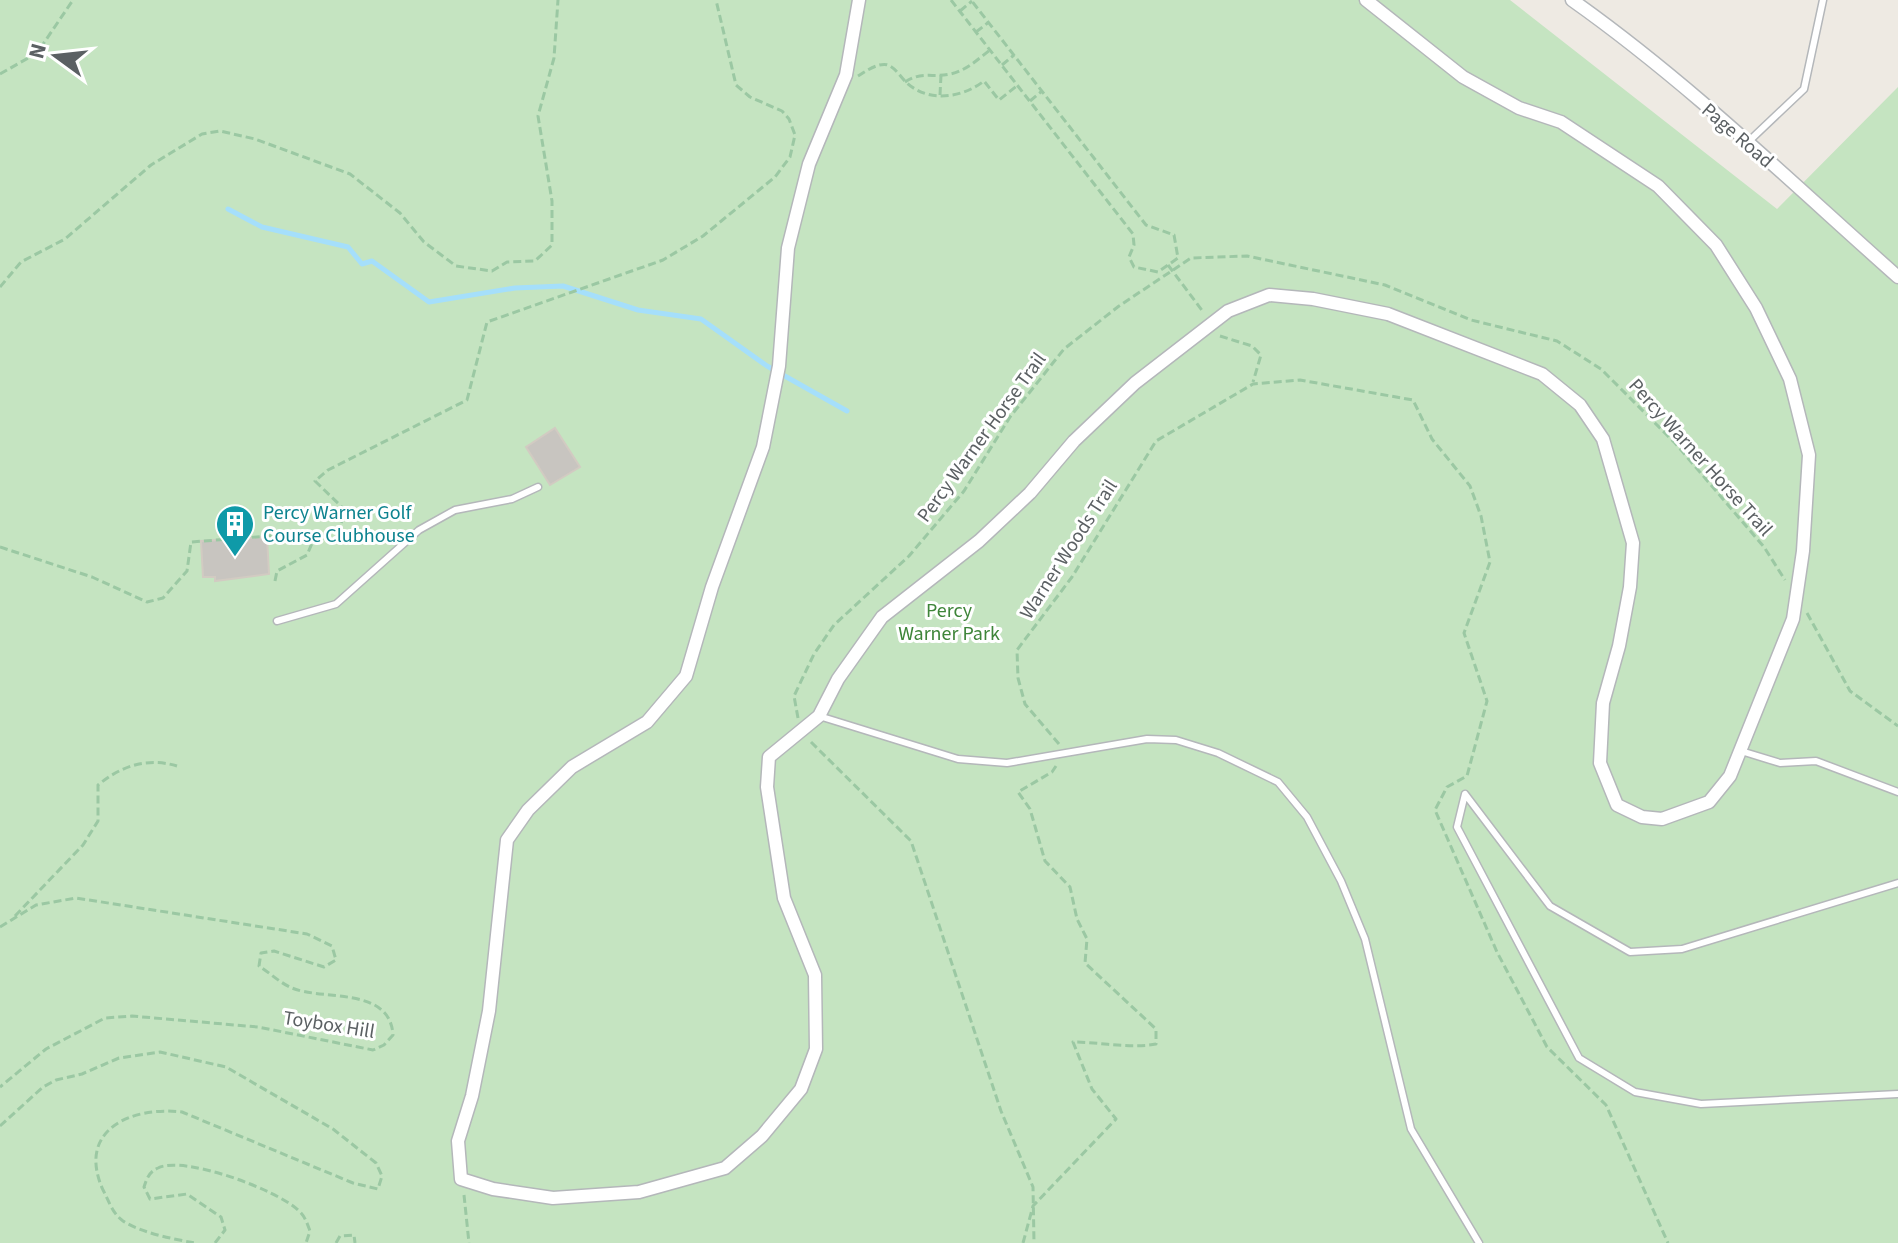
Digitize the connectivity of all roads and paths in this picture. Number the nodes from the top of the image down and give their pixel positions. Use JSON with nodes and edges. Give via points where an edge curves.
{"nodes":[{"id":1,"x":73,"y":0,"type":"edge"},
{"id":2,"x":558,"y":0,"type":"edge"},
{"id":3,"x":716,"y":0,"type":"edge"},
{"id":4,"x":859,"y":0,"type":"edge"},
{"id":5,"x":951,"y":0,"type":"edge"},
{"id":6,"x":1366,"y":0,"type":"edge"},
{"id":7,"x":1572,"y":0,"type":"edge"},
{"id":8,"x":1823,"y":0,"type":"edge"},
{"id":9,"x":972,"y":1,"type":"edge"},
{"id":10,"x":960,"y":11,"type":"junction"},
{"id":11,"x":989,"y":22,"type":"junction"},
{"id":12,"x":976,"y":32,"type":"junction"},
{"id":13,"x":990,"y":50,"type":"junction"},
{"id":14,"x":1014,"y":55,"type":"junction"},
{"id":15,"x":1002,"y":65,"type":"junction"},
{"id":16,"x":0,"y":74,"type":"edge"},
{"id":17,"x":941,"y":75,"type":"junction"},
{"id":18,"x":905,"y":82,"type":"junction"},
{"id":19,"x":1018,"y":85,"type":"junction"},
{"id":20,"x":842,"y":86,"type":"junction"},
{"id":21,"x":1042,"y":91,"type":"junction"},
{"id":22,"x":940,"y":96,"type":"junction"},
{"id":23,"x":1030,"y":101,"type":"junction"},
{"id":24,"x":1747,"y":143,"type":"junction"},
{"id":25,"x":1168,"y":265,"type":"junction"},
{"id":26,"x":1172,"y":270,"type":"junction"},
{"id":27,"x":1898,"y":277,"type":"edge"},
{"id":28,"x":0,"y":287,"type":"edge"},
{"id":29,"x":1211,"y":324,"type":"junction"},
{"id":30,"x":1253,"y":384,"type":"junction"},
{"id":31,"x":538,"y":487,"type":"dead end"},
{"id":32,"x":313,"y":540,"type":"junction"},
{"id":33,"x":0,"y":547,"type":"edge"},
{"id":34,"x":275,"y":581,"type":"dead end"},
{"id":35,"x":1796,"y":596,"type":"junction"},
{"id":36,"x":277,"y":621,"type":"dead end"},
{"id":37,"x":819,"y":716,"type":"junction"},
{"id":38,"x":1898,"y":726,"type":"edge"},
{"id":39,"x":801,"y":731,"type":"junction"},
{"id":40,"x":1739,"y":751,"type":"junction"},
{"id":41,"x":1061,"y":754,"type":"junction"},
{"id":42,"x":177,"y":766,"type":"dead end"},
{"id":43,"x":1898,"y":792,"type":"edge"},
{"id":44,"x":1898,"y":883,"type":"edge"},
{"id":45,"x":12,"y":919,"type":"junction"},
{"id":46,"x":0,"y":927,"type":"edge"},
{"id":47,"x":0,"y":1087,"type":"edge"},
{"id":48,"x":1898,"y":1094,"type":"edge"},
{"id":49,"x":0,"y":1126,"type":"edge"},
{"id":50,"x":461,"y":1179,"type":"junction"},
{"id":51,"x":1033,"y":1206,"type":"junction"},
{"id":52,"x":195,"y":1243,"type":"edge"},
{"id":53,"x":215,"y":1243,"type":"edge"},
{"id":54,"x":306,"y":1243,"type":"edge"},
{"id":55,"x":336,"y":1243,"type":"edge"},
{"id":56,"x":355,"y":1243,"type":"edge"},
{"id":57,"x":469,"y":1243,"type":"edge"},
{"id":58,"x":1023,"y":1243,"type":"edge"},
{"id":59,"x":1034,"y":1243,"type":"edge"},
{"id":60,"x":1479,"y":1243,"type":"edge"},
{"id":61,"x":1668,"y":1243,"type":"edge"}],
"edges":[{"from":1,"to":16,"type":"path","via":[[37,53]]},
{"from":2,"to":28,"type":"path","via":[[554,58],[538,116],[552,201],[552,245],[535,261],[507,262],[492,271],[456,266],[350,174],[220,131],[202,134],[151,165],[65,239],[21,262]]},
{"from":3,"to":32,"type":"path","via":[[736,85],[789,119],[795,135],[790,157],[775,177],[663,260],[487,322],[467,400],[320,475],[316,484],[346,511],[339,528]]},
{"from":4,"to":20,"type":"street"},
{"from":5,"to":10,"type":"path"},
{"from":6,"to":35,"type":"street","via":[[1463,77],[1606,149],[1658,186],[1716,245],[1756,308],[1790,379],[1809,455]]},
{"from":7,"to":24,"type":"street","name":"Page Road","via":[[1614,29]]},
{"from":8,"to":24,"type":"lane","via":[[1804,89]]},
{"from":9,"to":10,"type":"path"},
{"from":9,"to":11,"type":"path"},
{"from":10,"to":12,"type":"path"},
{"from":11,"to":12,"type":"path"},
{"from":11,"to":14,"type":"path"},
{"from":12,"to":13,"type":"path"},
{"from":13,"to":15,"type":"path"},
{"from":13,"to":17,"type":"path","via":[[962,70]]},
{"from":14,"to":15,"type":"path"},
{"from":14,"to":21,"type":"path"},
{"from":15,"to":19,"type":"path"},
{"from":17,"to":18,"type":"path","via":[[920,74]]},
{"from":17,"to":22,"type":"path"},
{"from":18,"to":20,"type":"path","via":[[884,64]]},
{"from":18,"to":22,"type":"path"},
{"from":19,"to":22,"type":"path","via":[[999,100],[984,81],[959,94]]},
{"from":19,"to":23,"type":"path"},
{"from":20,"to":50,"type":"street","via":[[809,164],[788,248],[779,366],[763,447],[686,676],[647,722],[572,767],[528,810],[507,840],[489,1011],[458,1141]]},
{"from":21,"to":23,"type":"path"},
{"from":21,"to":25,"type":"path","via":[[1146,225],[1174,235],[1178,258]]},
{"from":23,"to":25,"type":"path","via":[[1133,234],[1129,257],[1134,267],[1158,272]]},
{"from":24,"to":27,"type":"street","name":"Page Road"},
{"from":25,"to":26,"type":"path"},
{"from":26,"to":29,"type":"path"},
{"from":26,"to":35,"type":"path","name":"Percy Warner Horse Trail","via":[[1191,258],[1247,256],[1385,285],[1471,320],[1557,341],[1601,369],[1675,443],[1764,547]]},
{"from":26,"to":39,"type":"path","name":"Percy Warner Horse Trail","via":[[1064,349],[1010,417],[964,491],[909,556],[834,625],[794,696]]},
{"from":29,"to":30,"type":"path","via":[[1222,339],[1252,346],[1261,355]]},
{"from":29,"to":37,"type":"street","via":[[1135,383],[979,541],[882,617]]},
{"from":29,"to":40,"type":"street","via":[[1228,311],[1269,295],[1313,299],[1388,314],[1542,374],[1580,405],[1603,439],[1633,543],[1619,646],[1603,703],[1600,763],[1617,805],[1642,817],[1662,819],[1709,802],[1730,776]]},
{"from":30,"to":41,"type":"path","name":"Warner Woods Trail","via":[[1156,441],[1072,577],[1017,650],[1025,704],[1059,744]]},
{"from":30,"to":61,"type":"path","name":"Warner Woods Trail","via":[[1300,380],[1413,400],[1432,439],[1470,486],[1490,562],[1464,633],[1487,701],[1467,776],[1447,787],[1435,810],[1497,952],[1547,1047],[1606,1105]]},
{"from":31,"to":36,"type":"lane","via":[[512,499],[455,510],[419,530],[336,604]]},
{"from":32,"to":33,"type":"path","via":[[283,535],[191,542],[187,571],[163,598],[147,602],[92,577]]},
{"from":32,"to":34,"type":"path","via":[[307,555],[283,566]]},
{"from":35,"to":38,"type":"path","name":"Percy Warner Horse Trail","via":[[1850,691]]},
{"from":35,"to":40,"type":"street","via":[[1793,619]]},
{"from":37,"to":39,"type":"street"},
{"from":37,"to":41,"type":"lane","via":[[958,759],[1007,763]]},
{"from":39,"to":50,"type":"street","via":[[769,757],[767,787],[784,898],[815,975],[816,1049],[801,1089],[762,1136],[725,1168],[639,1192],[553,1198]]},
{"from":39,"to":51,"type":"path","via":[[911,841],[1001,1111],[1033,1187]]},
{"from":40,"to":43,"type":"lane","via":[[1780,763],[1816,761]]},
{"from":41,"to":51,"type":"path","via":[[1052,772],[1018,792],[1030,809],[1045,861],[1070,887],[1087,939],[1085,963],[1156,1029],[1156,1044],[1138,1048],[1073,1042],[1092,1089],[1116,1119]]},
{"from":41,"to":60,"type":"lane","via":[[1147,739],[1176,740],[1278,782],[1307,817],[1341,881],[1365,939],[1411,1129]]},
{"from":42,"to":45,"type":"path","via":[[142,763],[115,772],[98,785],[98,821],[83,845]]},
{"from":44,"to":48,"type":"lane","via":[[1682,949],[1630,952],[1550,906],[1465,794],[1457,827],[1579,1058],[1635,1092],[1701,1104]]},
{"from":45,"to":46,"type":"path","name":"Toybox Hill"},
{"from":45,"to":47,"type":"path","name":"Toybox Hill","via":[[36,905],[76,898],[307,934],[332,946],[336,960],[324,967],[274,951],[261,953],[259,966],[293,989],[360,998],[384,1012],[393,1035],[373,1050],[258,1027],[105,1018],[46,1049]]},
{"from":49,"to":52,"type":"path","via":[[56,1080],[119,1058],[160,1052],[226,1067],[333,1129],[376,1163],[382,1176],[378,1189],[353,1183],[182,1112],[132,1114],[101,1138],[94,1163],[114,1213],[125,1222]]},
{"from":50,"to":57,"type":"path"},
{"from":51,"to":58,"type":"path"},
{"from":51,"to":59,"type":"path"},
{"from":53,"to":54,"type":"path","via":[[225,1230],[221,1217],[187,1194],[150,1199],[144,1187],[148,1175],[160,1166],[174,1165],[252,1181],[297,1208],[310,1231]]},
{"from":55,"to":56,"type":"path","via":[[340,1236],[354,1235]]}]}
